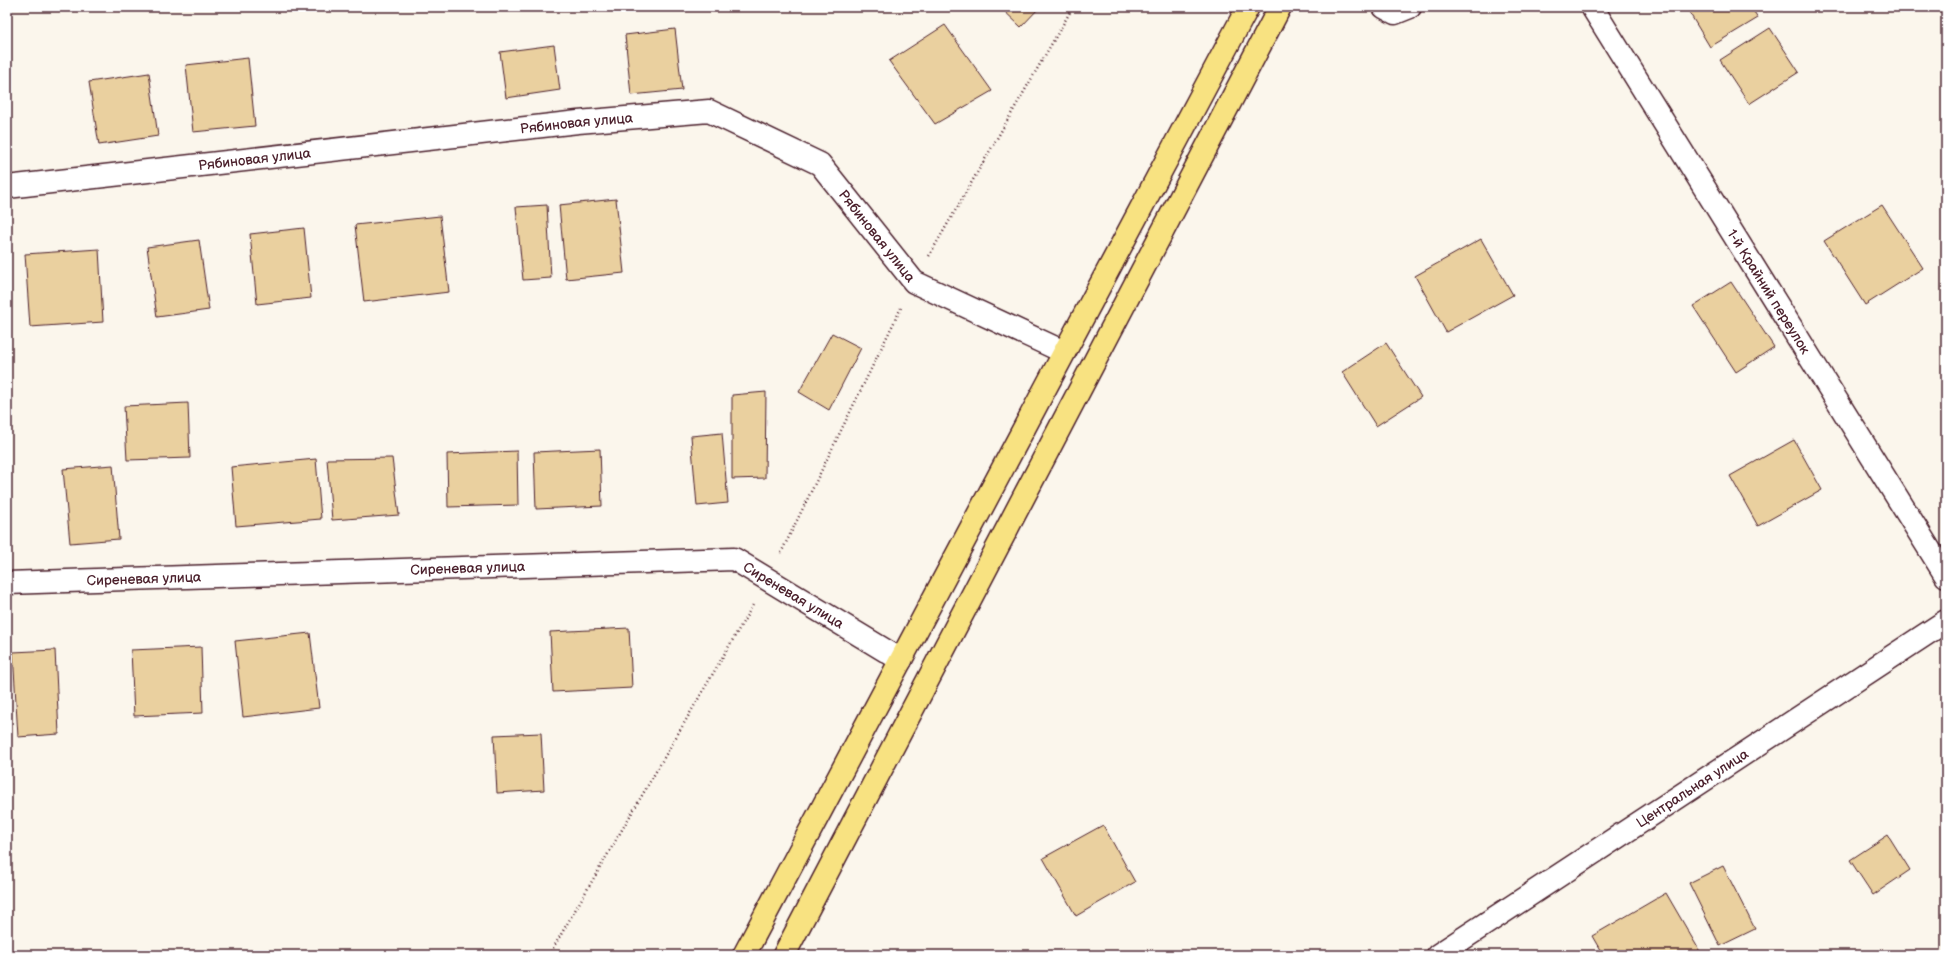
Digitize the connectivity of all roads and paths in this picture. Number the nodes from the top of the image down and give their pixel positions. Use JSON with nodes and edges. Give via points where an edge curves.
{"nodes":[{"id":1,"x":1073,"y":7,"type":"edge"},
{"id":2,"x":1248,"y":7,"type":"edge"},
{"id":3,"x":1280,"y":7,"type":"edge"},
{"id":4,"x":1384,"y":7,"type":"edge"},
{"id":5,"x":1410,"y":7,"type":"edge"},
{"id":6,"x":1592,"y":7,"type":"edge"},
{"id":7,"x":7,"y":187,"type":"edge"},
{"id":8,"x":914,"y":282,"type":"junction"},
{"id":9,"x":1064,"y":352,"type":"junction"},
{"id":10,"x":1946,"y":576,"type":"edge"},
{"id":11,"x":768,"y":580,"type":"junction"},
{"id":12,"x":7,"y":583,"type":"edge"},
{"id":13,"x":1946,"y":621,"type":"edge"},
{"id":14,"x":901,"y":660,"type":"junction"},
{"id":15,"x":548,"y":955,"type":"edge"},
{"id":16,"x":744,"y":955,"type":"edge"},
{"id":17,"x":784,"y":955,"type":"edge"},
{"id":18,"x":1438,"y":955,"type":"edge"}],
"edges":[{"from":1,"to":8,"type":"path"},
{"from":2,"to":9,"type":"main road"},
{"from":3,"to":17,"type":"main road"},
{"from":4,"to":5,"type":"street","via":[[1395,13]]},
{"from":6,"to":10,"type":"street","name":"1-й Крайний переулок"},
{"from":7,"to":8,"type":"street","name":"Рябиновая улица","via":[[578,122],[709,110],[820,164]]},
{"from":8,"to":9,"type":"street","name":"Рябиновая улица"},
{"from":8,"to":11,"type":"path"},
{"from":9,"to":14,"type":"main road"},
{"from":11,"to":12,"type":"street","name":"Сиреневая улица","via":[[734,559]]},
{"from":11,"to":14,"type":"street","name":"Сиреневая улица"},
{"from":11,"to":15,"type":"path"},
{"from":13,"to":18,"type":"street","name":"Центральная улица"},
{"from":14,"to":16,"type":"main road"}]}
